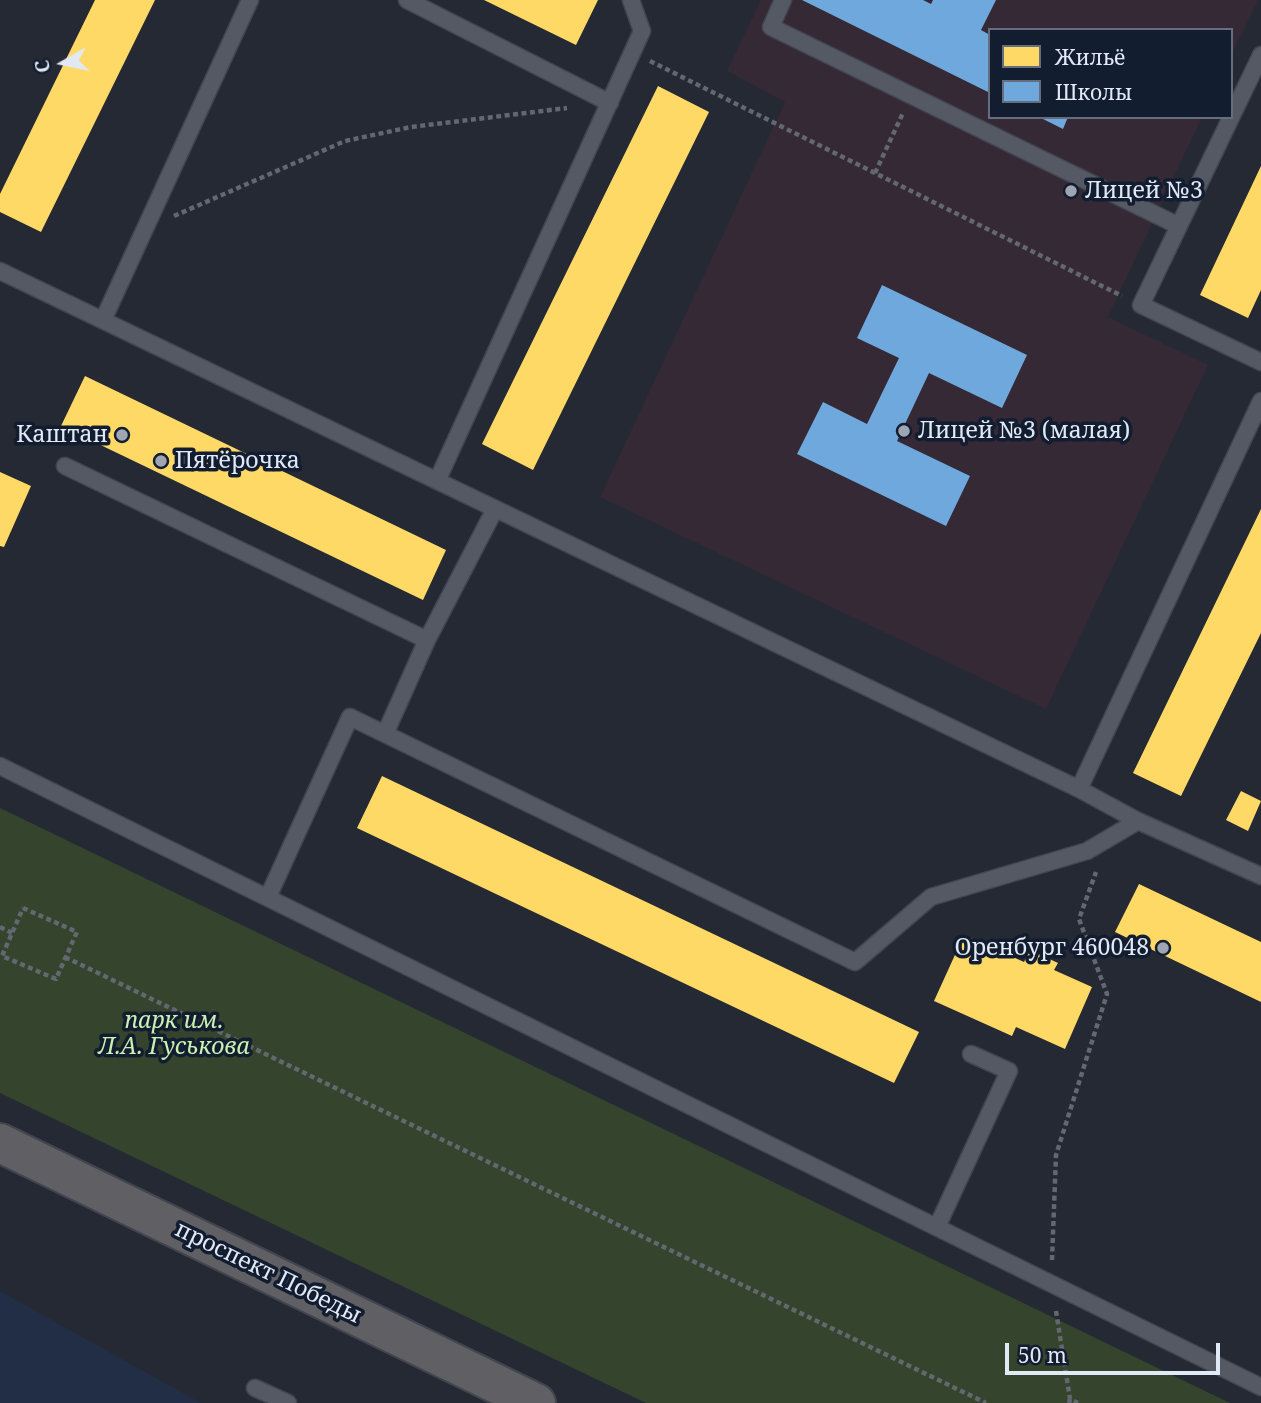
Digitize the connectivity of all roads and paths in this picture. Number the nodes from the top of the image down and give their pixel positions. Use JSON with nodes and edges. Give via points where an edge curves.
{"nodes":[{"id":1,"x":250,"y":0,"type":"edge"},
{"id":2,"x":407,"y":0,"type":"edge"},
{"id":3,"x":631,"y":0,"type":"edge"},
{"id":4,"x":783,"y":0,"type":"edge"},
{"id":5,"x":633,"y":52,"type":"junction"},
{"id":6,"x":1261,"y":55,"type":"edge"},
{"id":7,"x":912,"y":96,"type":"junction"},
{"id":8,"x":610,"y":103,"type":"junction"},
{"id":9,"x":1233,"y":114,"type":"edge"},
{"id":10,"x":1231,"y":119,"type":"edge"},
{"id":11,"x":875,"y":173,"type":"junction"},
{"id":12,"x":1180,"y":226,"type":"junction"},
{"id":13,"x":145,"y":229,"type":"junction"},
{"id":14,"x":0,"y":271,"type":"edge"},
{"id":15,"x":1141,"y":305,"type":"junction"},
{"id":16,"x":104,"y":318,"type":"junction"},
{"id":17,"x":1261,"y":362,"type":"edge"},
{"id":18,"x":1261,"y":401,"type":"edge"},
{"id":19,"x":65,"y":466,"type":"dead end"},
{"id":20,"x":437,"y":481,"type":"junction"},
{"id":21,"x":495,"y":509,"type":"junction"},
{"id":22,"x":427,"y":640,"type":"junction"},
{"id":23,"x":385,"y":734,"type":"junction"},
{"id":24,"x":0,"y":766,"type":"edge"},
{"id":25,"x":1079,"y":789,"type":"junction"},
{"id":26,"x":1138,"y":821,"type":"junction"},
{"id":27,"x":1098,"y":865,"type":"dead end"},
{"id":28,"x":1261,"y":876,"type":"edge"},
{"id":29,"x":268,"y":897,"type":"junction"},
{"id":30,"x":0,"y":927,"type":"edge"},
{"id":31,"x":12,"y":933,"type":"junction"},
{"id":32,"x":65,"y":957,"type":"junction"},
{"id":33,"x":971,"y":1054,"type":"dead end"},
{"id":34,"x":0,"y":1143,"type":"edge"},
{"id":35,"x":937,"y":1227,"type":"junction"},
{"id":36,"x":1051,"y":1283,"type":"junction"},
{"id":37,"x":1261,"y":1387,"type":"edge"},
{"id":38,"x":256,"y":1388,"type":"dead end"},
{"id":39,"x":1069,"y":1401,"type":"edge"},
{"id":40,"x":288,"y":1403,"type":"edge"},
{"id":41,"x":536,"y":1403,"type":"edge"},
{"id":42,"x":986,"y":1403,"type":"edge"},
{"id":43,"x":1078,"y":1403,"type":"edge"}],
"edges":[{"from":1,"to":13,"type":"lane"},
{"from":2,"to":8,"type":"lane"},
{"from":3,"to":5,"type":"lane","via":[[642,31]]},
{"from":4,"to":7,"type":"lane","via":[[771,27]]},
{"from":5,"to":8,"type":"lane"},
{"from":5,"to":11,"type":"path"},
{"from":6,"to":9,"type":"lane"},
{"from":7,"to":11,"type":"path"},
{"from":7,"to":12,"type":"lane"},
{"from":8,"to":13,"type":"path","via":[[411,127],[345,141]]},
{"from":8,"to":20,"type":"lane"},
{"from":10,"to":12,"type":"lane"},
{"from":11,"to":15,"type":"path"},
{"from":12,"to":15,"type":"lane"},
{"from":13,"to":16,"type":"lane"},
{"from":14,"to":16,"type":"lane"},
{"from":15,"to":17,"type":"lane"},
{"from":16,"to":20,"type":"lane"},
{"from":18,"to":25,"type":"lane"},
{"from":19,"to":22,"type":"lane"},
{"from":20,"to":21,"type":"lane"},
{"from":21,"to":22,"type":"lane"},
{"from":21,"to":25,"type":"lane"},
{"from":22,"to":23,"type":"lane"},
{"from":23,"to":26,"type":"lane","via":[[855,962],[931,897],[1087,851]]},
{"from":23,"to":29,"type":"lane","via":[[350,717]]},
{"from":24,"to":29,"type":"lane"},
{"from":25,"to":26,"type":"lane"},
{"from":26,"to":28,"type":"lane"},
{"from":27,"to":36,"type":"path","via":[[1079,919],[1107,994],[1056,1155]]},
{"from":29,"to":35,"type":"lane"},
{"from":30,"to":31,"type":"path"},
{"from":31,"to":32,"type":"path","via":[[2,956],[56,979]]},
{"from":31,"to":32,"type":"path","via":[[23,908],[77,932]]},
{"from":32,"to":42,"type":"path"},
{"from":33,"to":35,"type":"lane","via":[[1009,1071]]},
{"from":34,"to":41,"type":"main road","name":"проспект Победы"},
{"from":35,"to":36,"type":"lane"},
{"from":36,"to":37,"type":"lane"},
{"from":36,"to":39,"type":"path"},
{"from":38,"to":40,"type":"lane"},
{"from":39,"to":43,"type":"path"}]}
